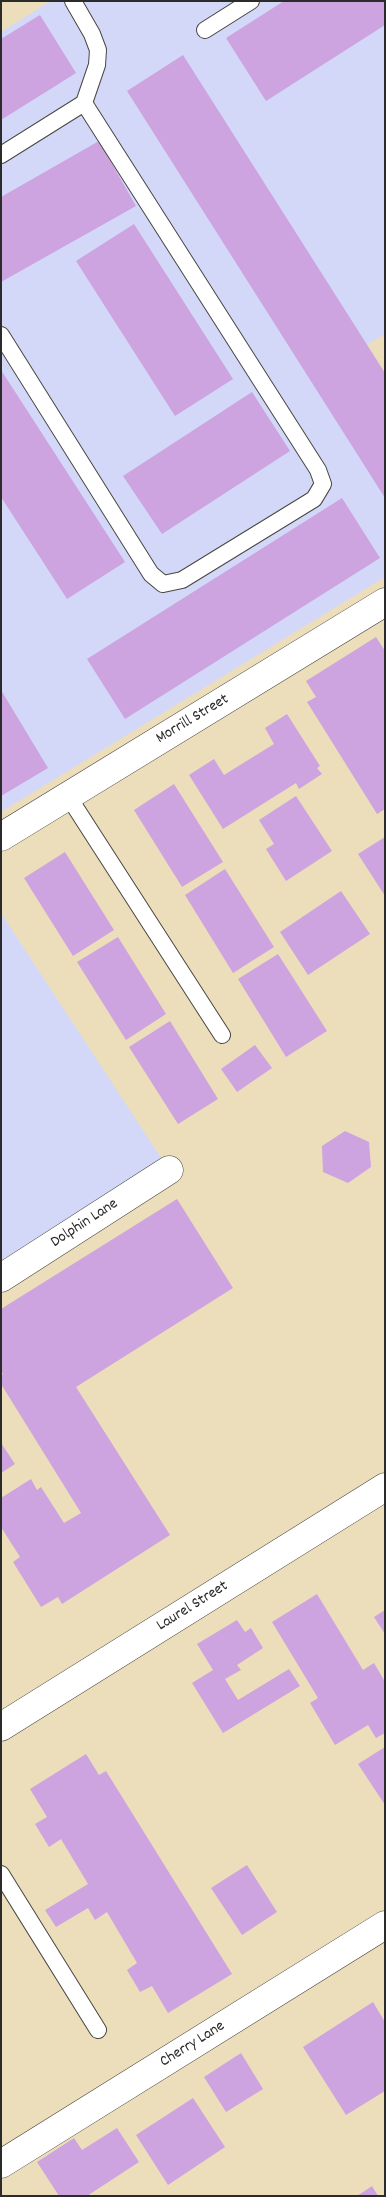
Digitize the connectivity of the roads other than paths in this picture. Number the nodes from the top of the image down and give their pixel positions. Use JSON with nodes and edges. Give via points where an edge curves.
{"nodes":[{"id":1,"x":73,"y":1,"type":"edge"},
{"id":2,"x":251,"y":1,"type":"edge"},
{"id":3,"x":205,"y":30,"type":"dead end"},
{"id":4,"x":84,"y":103,"type":"junction"},
{"id":5,"x":1,"y":155,"type":"edge"},
{"id":6,"x":1,"y":335,"type":"edge"},
{"id":7,"x":385,"y":602,"type":"edge"},
{"id":8,"x":68,"y":796,"type":"junction"},
{"id":9,"x":1,"y":837,"type":"edge"},
{"id":10,"x":222,"y":1036,"type":"dead end"},
{"id":11,"x":169,"y":1170,"type":"dead end"},
{"id":12,"x":1,"y":1278,"type":"edge"},
{"id":13,"x":385,"y":1487,"type":"edge"},
{"id":14,"x":1,"y":1727,"type":"edge"},
{"id":15,"x":1,"y":1874,"type":"edge"},
{"id":16,"x":385,"y":1925,"type":"edge"},
{"id":17,"x":98,"y":2030,"type":"dead end"},
{"id":18,"x":1,"y":2164,"type":"edge"}],
"edges":[{"from":1,"to":4,"type":"lane","via":[[98,50],[97,65]]},
{"from":2,"to":3,"type":"lane"},
{"from":4,"to":5,"type":"lane"},
{"from":4,"to":6,"type":"lane","via":[[318,470],[323,484],[314,499],[182,580],[163,584],[151,574]]},
{"from":7,"to":8,"type":"street","name":"Morrill Street"},
{"from":8,"to":9,"type":"street","name":"Morrill Street"},
{"from":8,"to":10,"type":"lane"},
{"from":11,"to":12,"type":"street","name":"Dolphin Lane"},
{"from":13,"to":14,"type":"street","name":"Laurel Street"},
{"from":15,"to":17,"type":"lane"},
{"from":16,"to":18,"type":"street","name":"Cherry Lane"}]}
